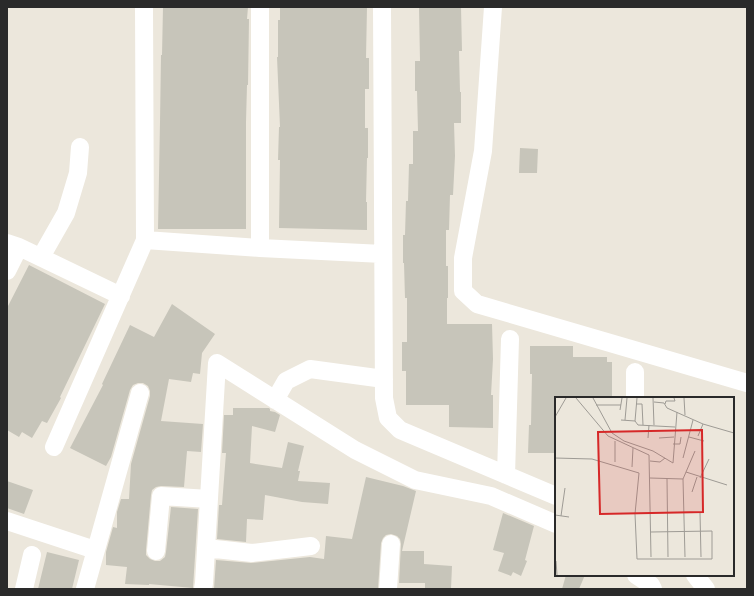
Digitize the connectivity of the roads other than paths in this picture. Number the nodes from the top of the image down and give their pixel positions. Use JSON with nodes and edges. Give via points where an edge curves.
{"nodes":[{"id":1,"x":144,"y":7,"type":"edge"},
{"id":2,"x":260,"y":7,"type":"edge"},
{"id":3,"x":382,"y":7,"type":"edge"},
{"id":4,"x":493,"y":7,"type":"edge"},
{"id":5,"x":80,"y":147,"type":"dead end"},
{"id":6,"x":145,"y":240,"type":"junction"},
{"id":7,"x":13,"y":245,"type":"edge"},
{"id":8,"x":260,"y":248,"type":"junction"},
{"id":9,"x":383,"y":254,"type":"junction"},
{"id":10,"x":41,"y":257,"type":"junction"},
{"id":11,"x":7,"y":271,"type":"edge"},
{"id":12,"x":121,"y":296,"type":"junction"},
{"id":13,"x":510,"y":339,"type":"dead end"},
{"id":14,"x":636,"y":372,"type":"dead end"},
{"id":15,"x":384,"y":379,"type":"junction"},
{"id":16,"x":747,"y":383,"type":"edge"},
{"id":17,"x":140,"y":393,"type":"dead end"},
{"id":18,"x":635,"y":397,"type":"edge"},
{"id":19,"x":275,"y":400,"type":"junction"},
{"id":20,"x":54,"y":447,"type":"dead end"},
{"id":21,"x":506,"y":475,"type":"junction"},
{"id":22,"x":555,"y":496,"type":"edge"},
{"id":23,"x":209,"y":499,"type":"junction"},
{"id":24,"x":7,"y":521,"type":"edge"},
{"id":25,"x":555,"y":524,"type":"edge"},
{"id":26,"x":391,"y":544,"type":"dead end"},
{"id":27,"x":311,"y":546,"type":"dead end"},
{"id":28,"x":206,"y":548,"type":"junction"},
{"id":29,"x":95,"y":550,"type":"junction"},
{"id":30,"x":156,"y":551,"type":"dead end"},
{"id":31,"x":32,"y":555,"type":"dead end"},
{"id":32,"x":638,"y":576,"type":"edge"},
{"id":33,"x":696,"y":576,"type":"edge"},
{"id":34,"x":24,"y":589,"type":"edge"},
{"id":35,"x":84,"y":589,"type":"edge"},
{"id":36,"x":203,"y":589,"type":"edge"},
{"id":37,"x":388,"y":589,"type":"edge"},
{"id":38,"x":653,"y":589,"type":"edge"},
{"id":39,"x":706,"y":589,"type":"edge"}],
"edges":[{"from":1,"to":6,"type":"street"},
{"from":2,"to":8,"type":"street"},
{"from":3,"to":9,"type":"street"},
{"from":4,"to":16,"type":"street","via":[[483,151],[464,258],[463,291],[477,304]]},
{"from":5,"to":10,"type":"street","via":[[78,173],[66,213]]},
{"from":6,"to":8,"type":"street"},
{"from":6,"to":12,"type":"street"},
{"from":7,"to":10,"type":"street"},
{"from":7,"to":11,"type":"street"},
{"from":8,"to":9,"type":"street"},
{"from":9,"to":15,"type":"street"},
{"from":10,"to":12,"type":"street"},
{"from":12,"to":20,"type":"street"},
{"from":13,"to":21,"type":"street"},
{"from":14,"to":18,"type":"street"},
{"from":15,"to":19,"type":"street","via":[[310,370],[286,381]]},
{"from":15,"to":21,"type":"street","via":[[388,418],[400,430]]},
{"from":17,"to":29,"type":"street"},
{"from":19,"to":23,"type":"street","via":[[217,363]]},
{"from":19,"to":25,"type":"street","via":[[355,450],[415,480],[491,496]]},
{"from":21,"to":22,"type":"street"},
{"from":23,"to":28,"type":"street"},
{"from":23,"to":30,"type":"street","via":[[161,496]]},
{"from":24,"to":29,"type":"street"},
{"from":26,"to":37,"type":"street"},
{"from":27,"to":28,"type":"street","via":[[252,553]]},
{"from":28,"to":36,"type":"street"},
{"from":29,"to":35,"type":"street"},
{"from":31,"to":34,"type":"street"},
{"from":32,"to":38,"type":"street"},
{"from":33,"to":39,"type":"street"}]}
